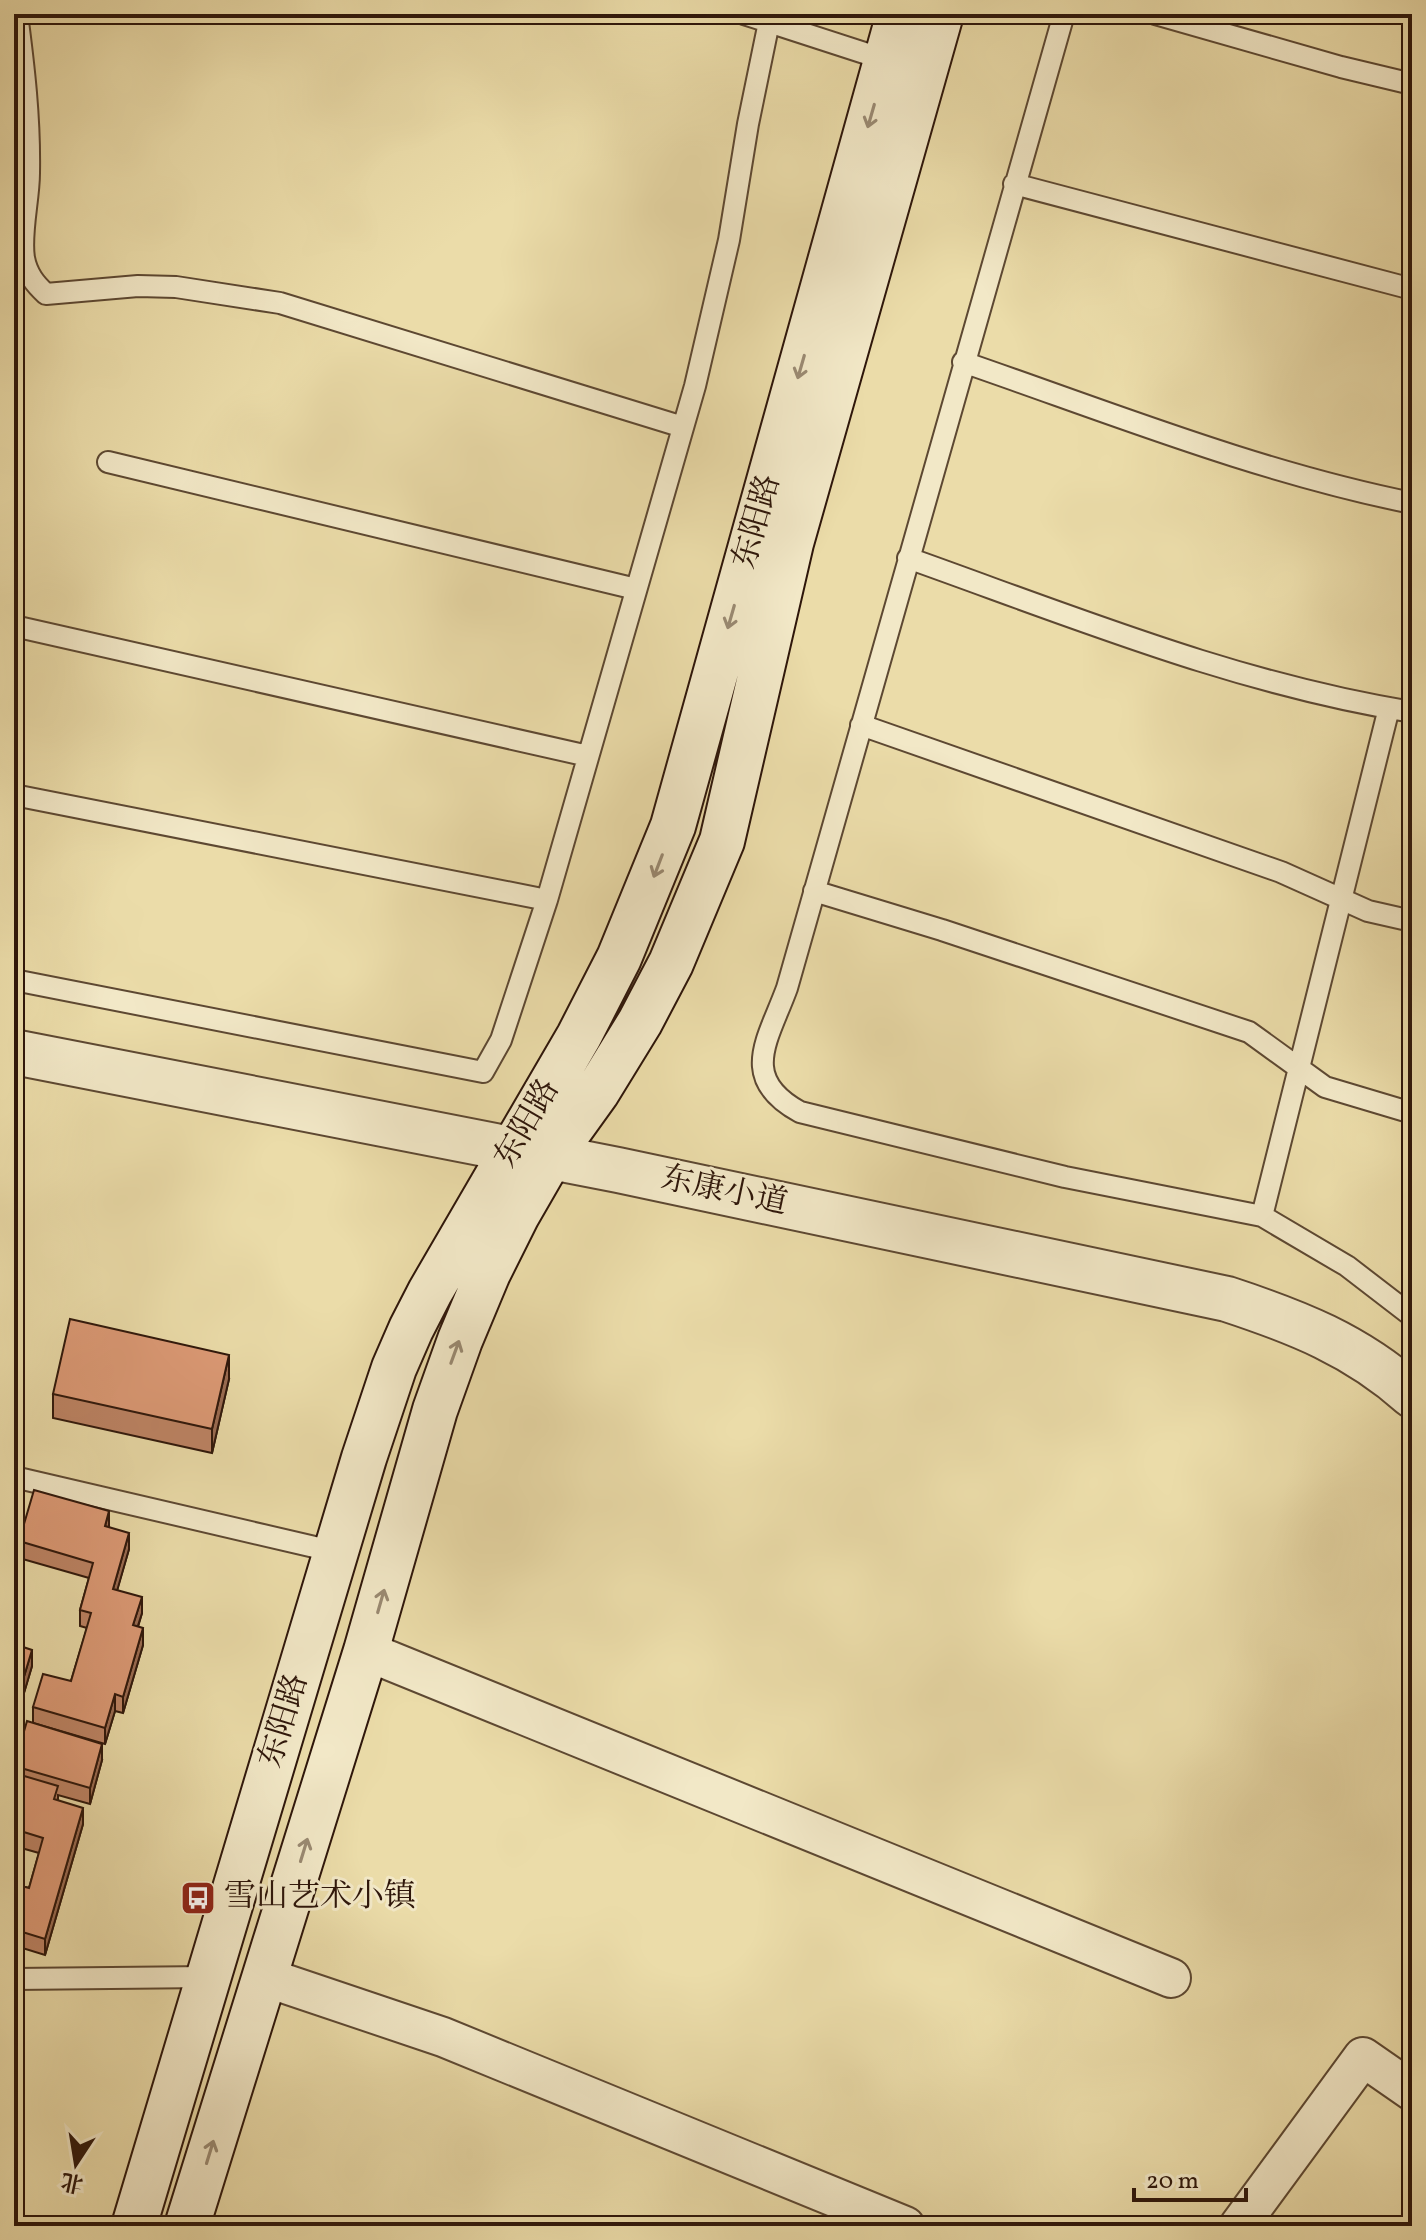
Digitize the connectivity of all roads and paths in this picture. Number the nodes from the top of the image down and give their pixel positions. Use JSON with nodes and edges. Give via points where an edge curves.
{"nodes":[{"id":1,"x":17,"y":14,"type":"edge"},
{"id":2,"x":744,"y":14,"type":"edge"},
{"id":3,"x":899,"y":14,"type":"edge"},
{"id":4,"x":941,"y":14,"type":"edge"},
{"id":5,"x":1064,"y":14,"type":"edge"},
{"id":6,"x":1155,"y":14,"type":"edge"},
{"id":7,"x":769,"y":22,"type":"junction"},
{"id":8,"x":886,"y":60,"type":"junction"},
{"id":9,"x":1412,"y":84,"type":"edge"},
{"id":10,"x":1014,"y":184,"type":"junction"},
{"id":11,"x":21,"y":206,"type":"edge"},
{"id":12,"x":1412,"y":289,"type":"edge"},
{"id":13,"x":963,"y":362,"type":"junction"},
{"id":14,"x":683,"y":427,"type":"junction"},
{"id":15,"x":108,"y":462,"type":"dead end"},
{"id":16,"x":1412,"y":503,"type":"edge"},
{"id":17,"x":908,"y":558,"type":"junction"},
{"id":18,"x":636,"y":589,"type":"junction"},
{"id":19,"x":14,"y":626,"type":"edge"},
{"id":20,"x":1389,"y":708,"type":"junction"},
{"id":21,"x":1412,"y":712,"type":"edge"},
{"id":22,"x":861,"y":725,"type":"junction"},
{"id":23,"x":588,"y":756,"type":"junction"},
{"id":24,"x":14,"y":795,"type":"edge"},
{"id":25,"x":814,"y":891,"type":"junction"},
{"id":26,"x":1341,"y":899,"type":"junction"},
{"id":27,"x":547,"y":900,"type":"junction"},
{"id":28,"x":1412,"y":921,"type":"edge"},
{"id":29,"x":14,"y":980,"type":"edge"},
{"id":30,"x":14,"y":1052,"type":"edge"},
{"id":31,"x":1299,"y":1068,"type":"junction"},
{"id":32,"x":1412,"y":1113,"type":"edge"},
{"id":33,"x":532,"y":1153,"type":"junction"},
{"id":34,"x":1262,"y":1216,"type":"junction"},
{"id":35,"x":1412,"y":1316,"type":"edge"},
{"id":36,"x":1412,"y":1395,"type":"edge"},
{"id":37,"x":14,"y":1477,"type":"edge"},
{"id":38,"x":336,"y":1552,"type":"junction"},
{"id":39,"x":366,"y":1651,"type":"junction"},
{"id":40,"x":208,"y":1977,"type":"junction"},
{"id":41,"x":265,"y":1977,"type":"junction"},
{"id":42,"x":1171,"y":1978,"type":"dead end"},
{"id":43,"x":14,"y":1979,"type":"edge"},
{"id":44,"x":1412,"y":2091,"type":"edge"},
{"id":45,"x":134,"y":2226,"type":"edge"},
{"id":46,"x":187,"y":2226,"type":"edge"},
{"id":47,"x":905,"y":2226,"type":"edge"},
{"id":48,"x":1239,"y":2226,"type":"edge"}],
"edges":[{"from":1,"to":11,"type":"lane","via":[[29,134]]},
{"from":2,"to":7,"type":"lane"},
{"from":3,"to":8,"type":"main road","name":"东阳路"},
{"from":4,"to":33,"type":"main road","name":"东阳路","via":[[791,543],[722,841],[640,1022],[597,1092]]},
{"from":5,"to":10,"type":"lane"},
{"from":6,"to":9,"type":"lane"},
{"from":7,"to":8,"type":"lane"},
{"from":7,"to":14,"type":"lane","via":[[717,299]]},
{"from":8,"to":33,"type":"main road","name":"东阳路","one_way":true,"via":[[673,826]]},
{"from":10,"to":12,"type":"lane"},
{"from":10,"to":13,"type":"lane"},
{"from":11,"to":14,"type":"lane","via":[[23,256],[35,284],[46,294],[176,287],[280,303]]},
{"from":13,"to":16,"type":"lane","via":[[1252,461]]},
{"from":13,"to":17,"type":"lane"},
{"from":14,"to":18,"type":"lane"},
{"from":15,"to":18,"type":"lane"},
{"from":17,"to":20,"type":"lane","via":[[1212,666]]},
{"from":17,"to":22,"type":"lane"},
{"from":18,"to":23,"type":"lane"},
{"from":19,"to":23,"type":"lane"},
{"from":20,"to":21,"type":"lane"},
{"from":20,"to":26,"type":"lane"},
{"from":22,"to":25,"type":"lane"},
{"from":22,"to":26,"type":"lane","via":[[1281,872]]},
{"from":23,"to":27,"type":"lane"},
{"from":24,"to":27,"type":"lane"},
{"from":25,"to":31,"type":"lane","via":[[1249,1032]]},
{"from":25,"to":34,"type":"lane","via":[[760,1063],[772,1092],[785,1104],[1065,1177]]},
{"from":26,"to":28,"type":"lane"},
{"from":26,"to":31,"type":"lane"},
{"from":27,"to":29,"type":"lane","via":[[501,1040],[483,1072]]},
{"from":30,"to":33,"type":"main road","name":"东康小道"},
{"from":31,"to":32,"type":"lane","via":[[1325,1087]]},
{"from":31,"to":34,"type":"lane"},
{"from":33,"to":36,"type":"main road","name":"东康小道","via":[[1227,1299],[1326,1336]]},
{"from":33,"to":38,"type":"main road","name":"东阳路","via":[[430,1292],[411,1329],[378,1412]]},
{"from":39,"to":33,"type":"main road","name":"东阳路","one_way":true,"via":[[435,1410]]},
{"from":34,"to":35,"type":"lane","via":[[1347,1266]]},
{"from":37,"to":38,"type":"lane"},
{"from":38,"to":40,"type":"main road","name":"东阳路"},
{"from":41,"to":39,"type":"main road","name":"东阳路","one_way":true},
{"from":39,"to":42,"type":"street"},
{"from":40,"to":43,"type":"lane"},
{"from":40,"to":45,"type":"main road","name":"东阳路"},
{"from":46,"to":41,"type":"main road","name":"东阳路","one_way":true},
{"from":41,"to":47,"type":"street","via":[[443,2037]]},
{"from":44,"to":48,"type":"street","via":[[1363,2057]]}]}
